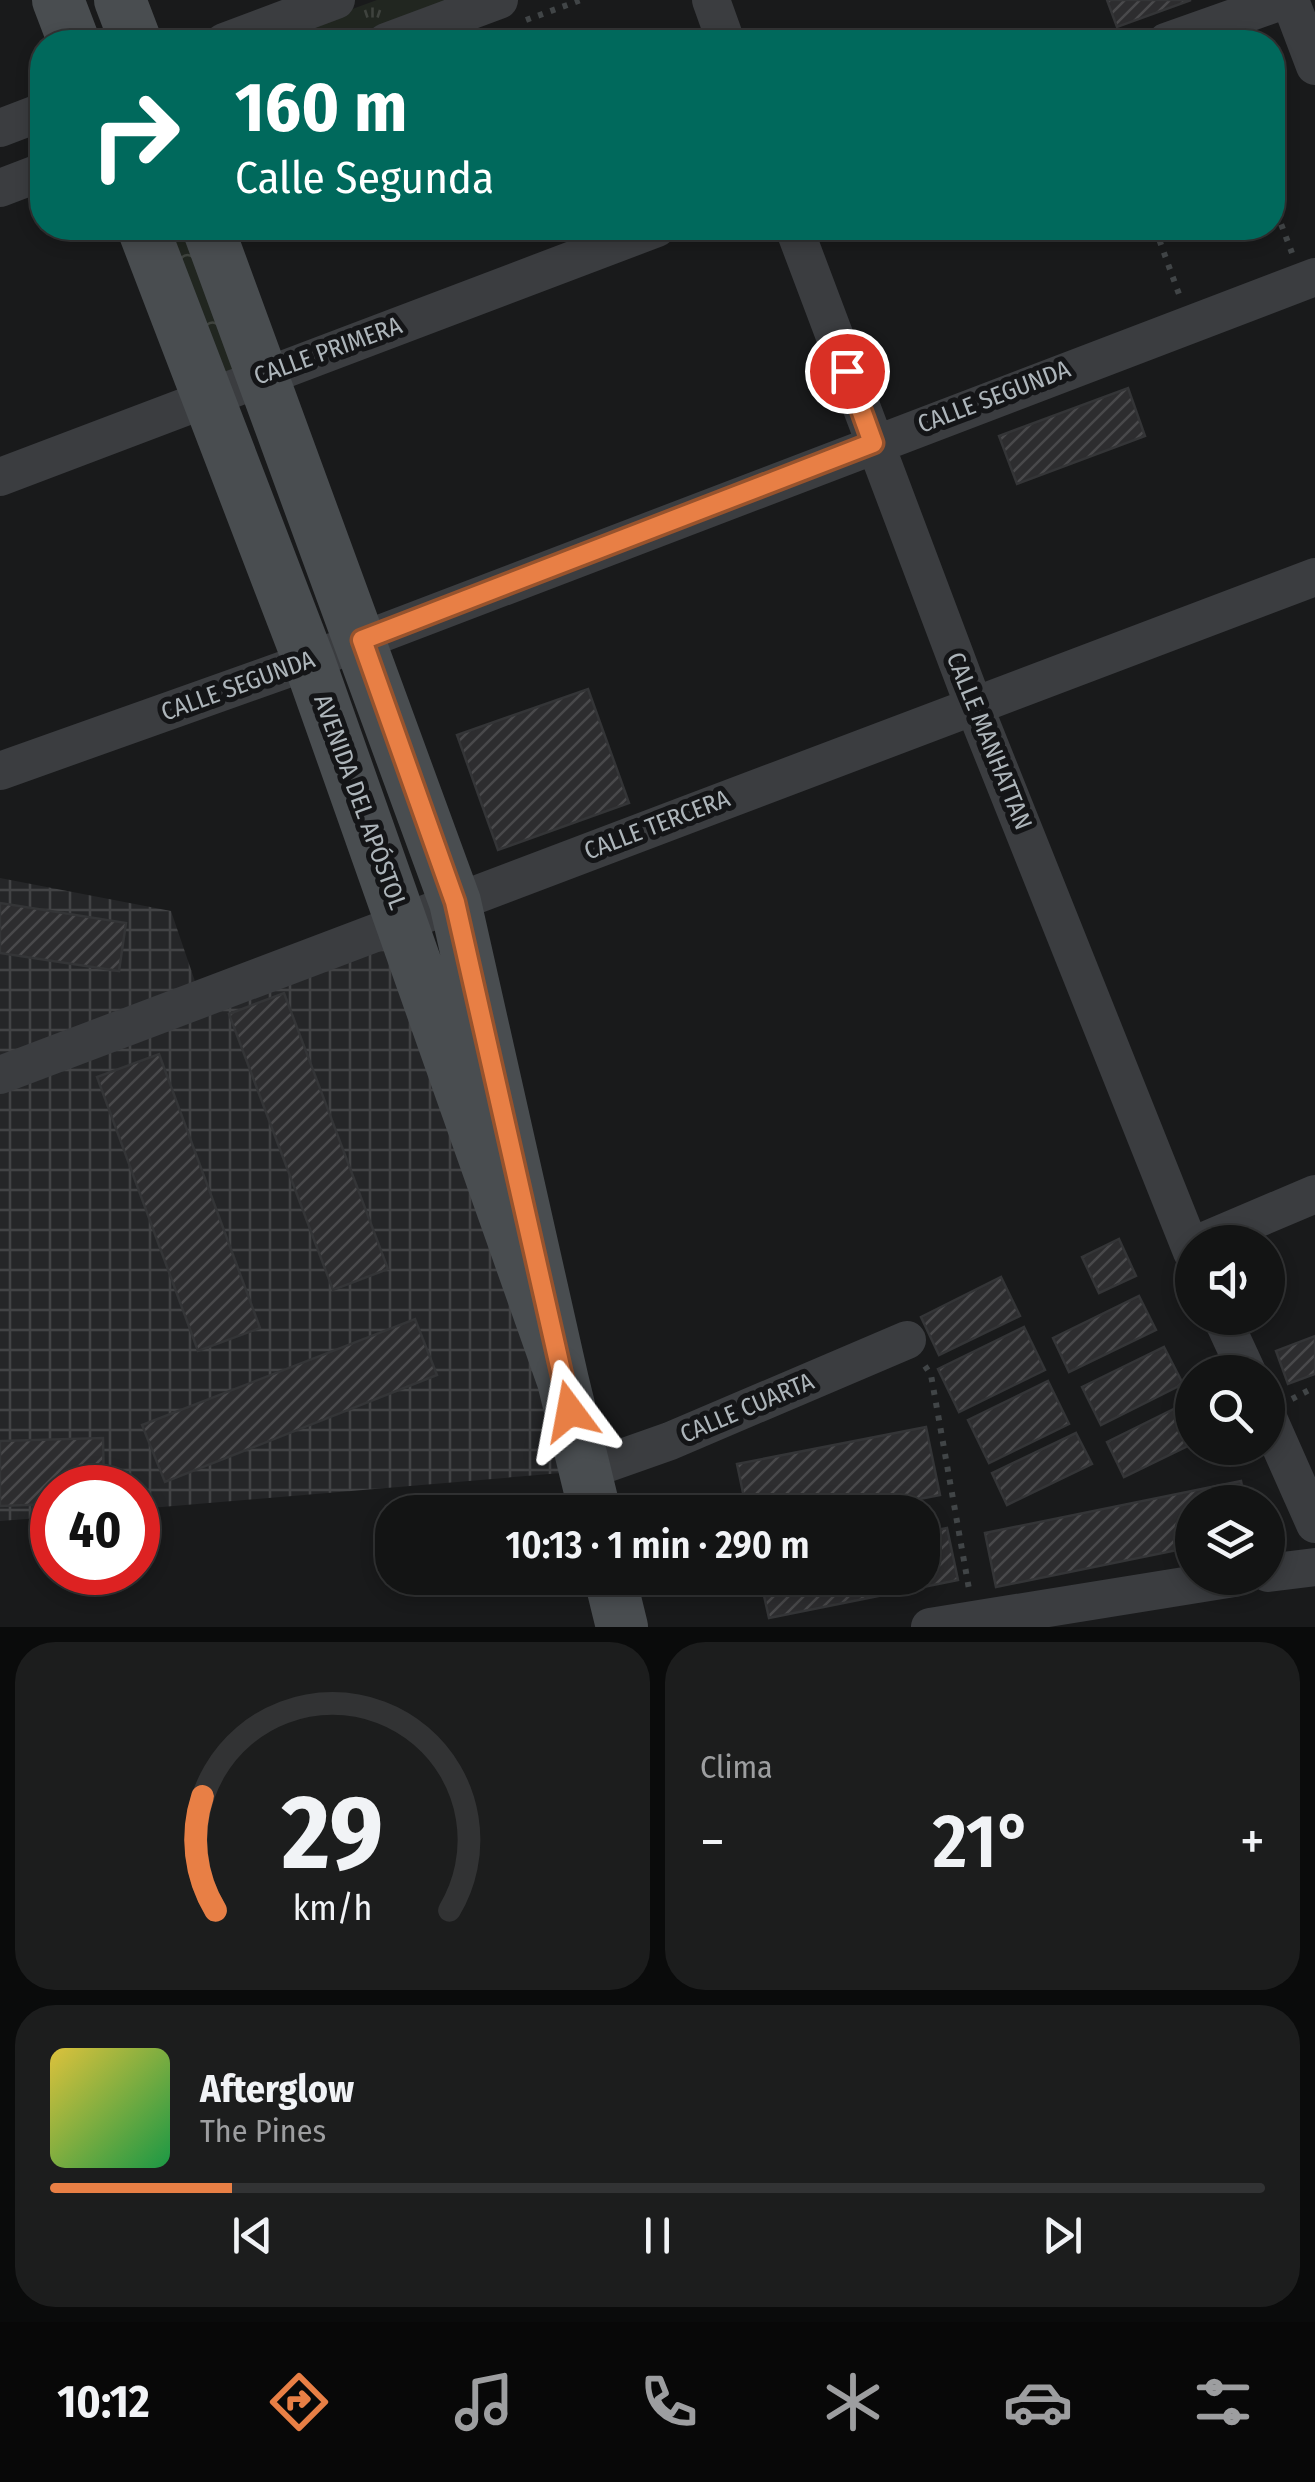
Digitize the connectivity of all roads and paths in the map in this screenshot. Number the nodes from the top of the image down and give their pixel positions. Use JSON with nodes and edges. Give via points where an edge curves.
{"nodes":[{"id":1,"x":58,"y":0,"type":"edge"},
{"id":2,"x":120,"y":0,"type":"edge"},
{"id":3,"x":336,"y":0,"type":"edge"},
{"id":4,"x":499,"y":0,"type":"edge"},
{"id":5,"x":711,"y":0,"type":"edge"},
{"id":6,"x":1287,"y":0,"type":"edge"},
{"id":7,"x":69,"y":30,"type":"edge"},
{"id":8,"x":131,"y":30,"type":"edge"},
{"id":9,"x":256,"y":30,"type":"edge"},
{"id":10,"x":418,"y":30,"type":"edge"},
{"id":11,"x":722,"y":30,"type":"edge"},
{"id":12,"x":1201,"y":30,"type":"edge"},
{"id":13,"x":1315,"y":66,"type":"edge"},
{"id":14,"x":30,"y":117,"type":"edge"},
{"id":15,"x":0,"y":128,"type":"edge"},
{"id":16,"x":30,"y":177,"type":"edge"},
{"id":17,"x":0,"y":188,"type":"edge"},
{"id":18,"x":1285,"y":228,"type":"edge"},
{"id":19,"x":147,"y":240,"type":"edge"},
{"id":20,"x":213,"y":240,"type":"edge"},
{"id":21,"x":625,"y":240,"type":"edge"},
{"id":22,"x":798,"y":240,"type":"edge"},
{"id":23,"x":1160,"y":240,"type":"edge"},
{"id":24,"x":1309,"y":280,"type":"edge"},
{"id":25,"x":1190,"y":324,"type":"junction"},
{"id":26,"x":264,"y":374,"type":"junction"},
{"id":27,"x":206,"y":396,"type":"junction"},
{"id":28,"x":873,"y":443,"type":"junction"},
{"id":29,"x":0,"y":478,"type":"edge"},
{"id":30,"x":1315,"y":577,"type":"edge"},
{"id":31,"x":362,"y":640,"type":"junction"},
{"id":32,"x":309,"y":661,"type":"junction"},
{"id":33,"x":974,"y":706,"type":"junction"},
{"id":34,"x":0,"y":771,"type":"edge"},
{"id":35,"x":455,"y":902,"type":"junction"},
{"id":36,"x":403,"y":923,"type":"junction"},
{"id":37,"x":0,"y":1075,"type":"edge"},
{"id":38,"x":1315,"y":1194,"type":"edge"},
{"id":39,"x":1186,"y":1225,"type":"edge"},
{"id":40,"x":1245,"y":1225,"type":"edge"},
{"id":41,"x":906,"y":1340,"type":"joint"},
{"id":42,"x":563,"y":1381,"type":"junction"},
{"id":43,"x":1285,"y":1456,"type":"edge"},
{"id":44,"x":590,"y":1492,"type":"edge"},
{"id":45,"x":1315,"y":1524,"type":"edge"},
{"id":46,"x":1315,"y":1567,"type":"edge"},
{"id":47,"x":1285,"y":1571,"type":"edge"},
{"id":48,"x":1175,"y":1588,"type":"edge"},
{"id":49,"x":614,"y":1595,"type":"edge"},
{"id":50,"x":974,"y":1620,"type":"junction"},
{"id":51,"x":622,"y":1627,"type":"edge"},
{"id":52,"x":930,"y":1627,"type":"edge"}],
"edges":[{"from":1,"to":7,"type":"street"},
{"from":2,"to":8,"type":"street"},
{"from":3,"to":9,"type":"street"},
{"from":4,"to":10,"type":"street"},
{"from":5,"to":11,"type":"street"},
{"from":6,"to":12,"type":"street"},
{"from":6,"to":13,"type":"street"},
{"from":14,"to":15,"type":"street"},
{"from":16,"to":17,"type":"street"},
{"from":18,"to":24,"type":"path"},
{"from":19,"to":27,"type":"street","name":"AVENIDA DEL APÓSTOL"},
{"from":20,"to":26,"type":"street","name":"AVENIDA DEL APÓSTOL"},
{"from":21,"to":26,"type":"street","name":"CALLE PRIMERA"},
{"from":22,"to":28,"type":"street","name":"CALLE MANHATTAN"},
{"from":23,"to":25,"type":"path"},
{"from":24,"to":25,"type":"street","name":"CALLE SEGUNDA"},
{"from":25,"to":28,"type":"street","name":"CALLE SEGUNDA"},
{"from":26,"to":27,"type":"street","name":"CALLE PRIMERA"},
{"from":26,"to":31,"type":"street","name":"AVENIDA DEL APÓSTOL"},
{"from":27,"to":29,"type":"street","name":"CALLE PRIMERA"},
{"from":27,"to":32,"type":"street","name":"AVENIDA DEL APÓSTOL"},
{"from":28,"to":31,"type":"street","name":"CALLE SEGUNDA"},
{"from":28,"to":33,"type":"street","name":"CALLE MANHATTAN"},
{"from":30,"to":33,"type":"street","name":"CALLE TERCERA"},
{"from":31,"to":32,"type":"street","name":"CALLE SEGUNDA"},
{"from":31,"to":35,"type":"street","name":"AVENIDA DEL APÓSTOL"},
{"from":32,"to":34,"type":"street","name":"CALLE SEGUNDA"},
{"from":32,"to":36,"type":"street","name":"AVENIDA DEL APÓSTOL"},
{"from":33,"to":35,"type":"street","name":"CALLE TERCERA"},
{"from":33,"to":39,"type":"street","name":"CALLE MANHATTAN"},
{"from":35,"to":36,"type":"street","name":"CALLE TERCERA"},
{"from":35,"to":42,"type":"street","name":"AVENIDA DEL APÓSTOL"},
{"from":36,"to":37,"type":"street","name":"CALLE TERCERA"},
{"from":36,"to":42,"type":"street","name":"AVENIDA DEL APÓSTOL"},
{"from":38,"to":40,"type":"street"},
{"from":41,"to":44,"type":"street","name":"CALLE CUARTA","via":[[670,1440]]},
{"from":41,"to":50,"type":"path","via":[[932,1375]]},
{"from":42,"to":44,"type":"street","name":"AVENIDA DEL APÓSTOL"},
{"from":43,"to":45,"type":"street"},
{"from":46,"to":47,"type":"street"},
{"from":48,"to":50,"type":"street"},
{"from":49,"to":51,"type":"street"},
{"from":50,"to":52,"type":"street"}]}
